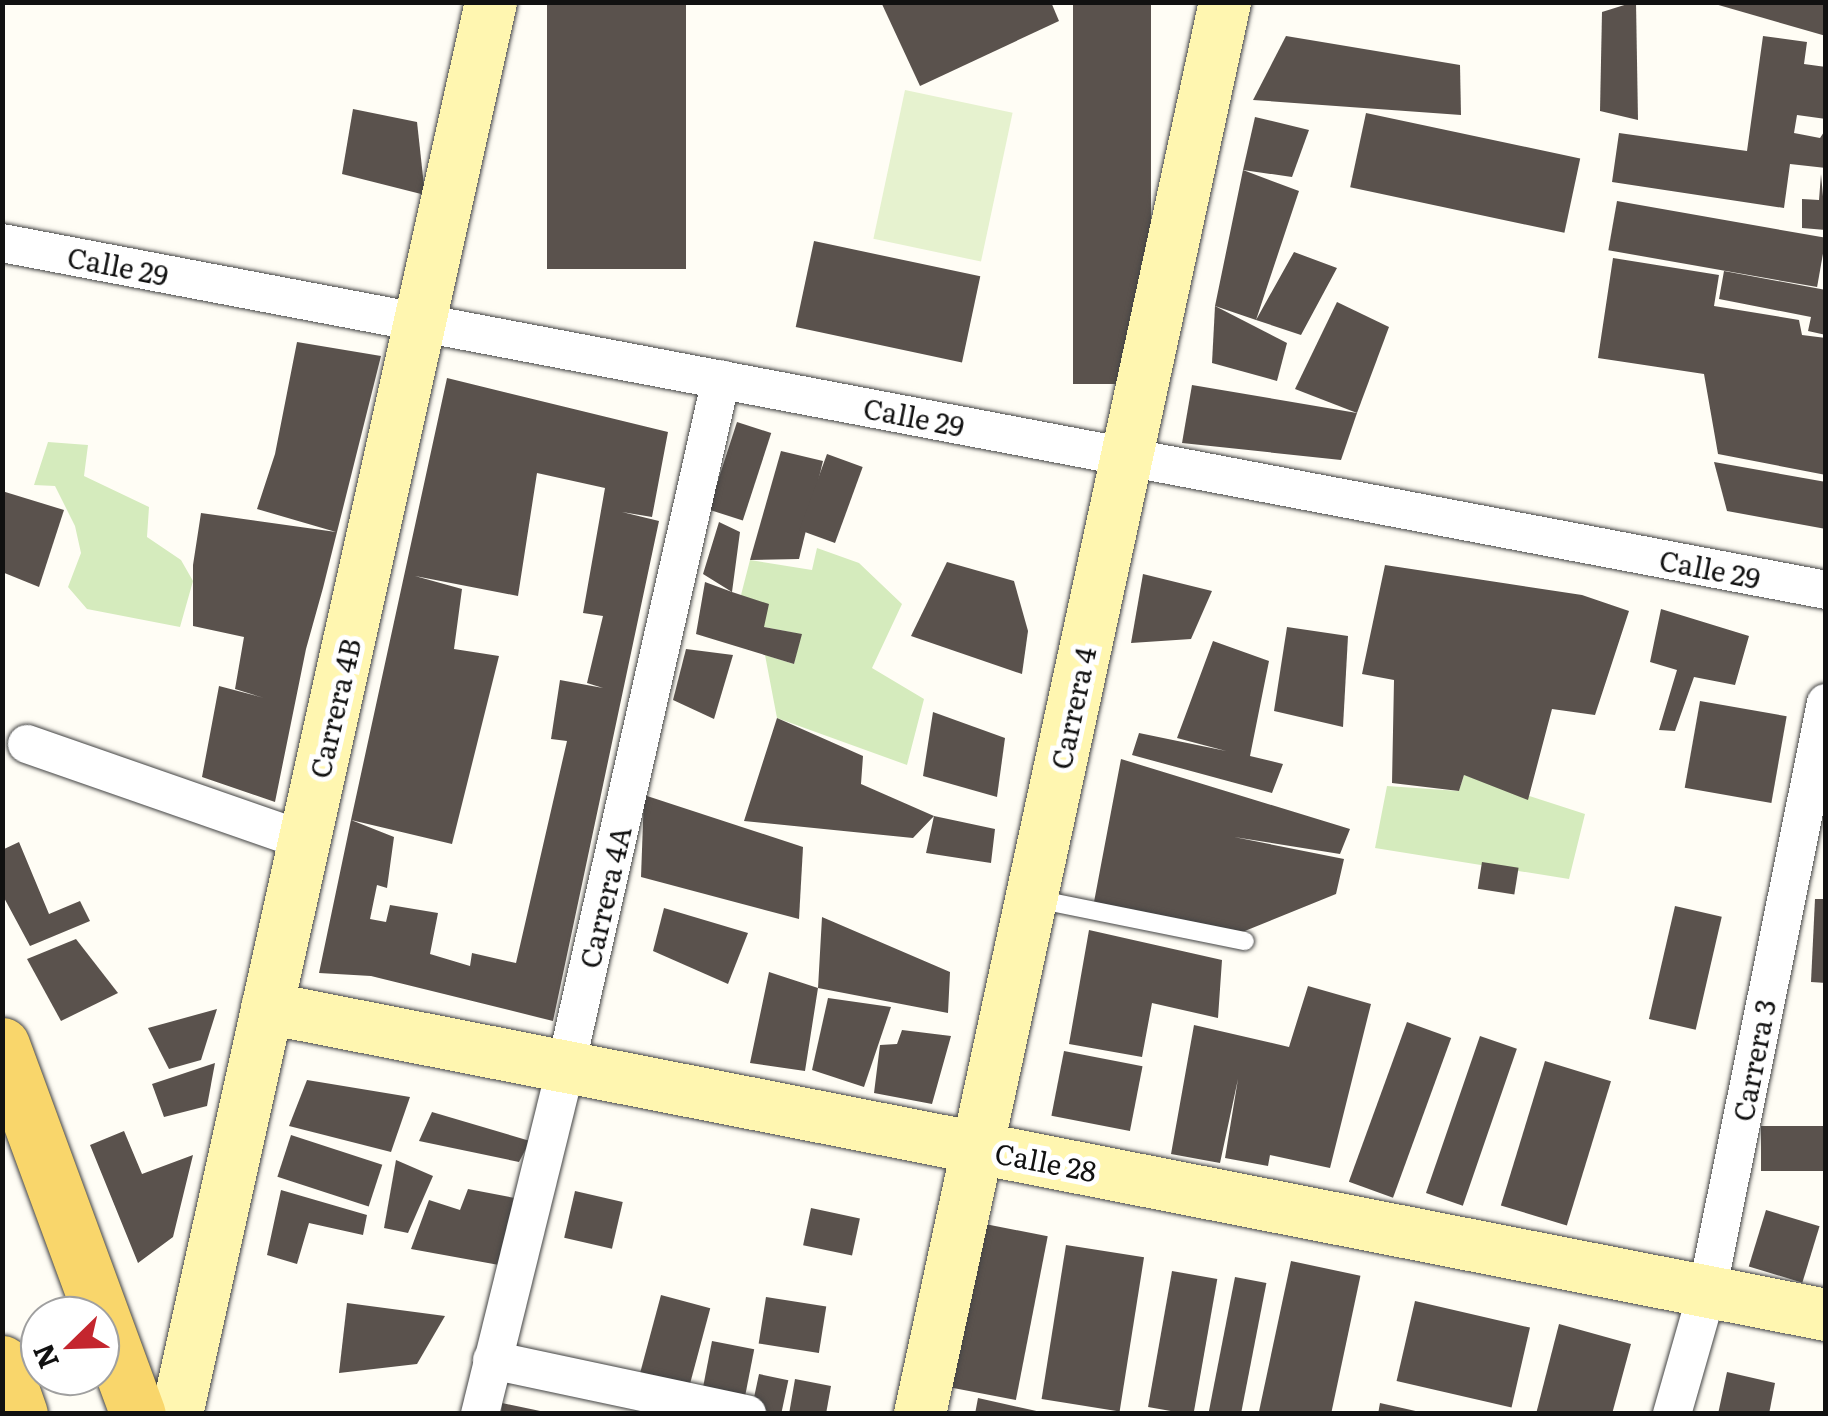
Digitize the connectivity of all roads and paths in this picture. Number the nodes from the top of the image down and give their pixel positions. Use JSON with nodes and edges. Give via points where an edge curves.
{"nodes":[{"id":1,"x":492,"y":2,"type":"edge"},
{"id":2,"x":1224,"y":2,"type":"edge"},
{"id":3,"x":2,"y":244,"type":"edge"},
{"id":4,"x":420,"y":322,"type":"junction"},
{"id":5,"x":721,"y":379,"type":"junction"},
{"id":6,"x":1126,"y":456,"type":"junction"},
{"id":7,"x":1826,"y":590,"type":"edge"},
{"id":8,"x":1826,"y":704,"type":"edge"},
{"id":9,"x":27,"y":744,"type":"dead end"},
{"id":10,"x":1813,"y":816,"type":"edge"},
{"id":11,"x":304,"y":841,"type":"junction"},
{"id":12,"x":1031,"y":898,"type":"junction"},
{"id":13,"x":1246,"y":941,"type":"dead end"},
{"id":14,"x":267,"y":1008,"type":"junction"},
{"id":15,"x":2,"y":1046,"type":"edge"},
{"id":16,"x":566,"y":1066,"type":"junction"},
{"id":17,"x":978,"y":1148,"type":"junction"},
{"id":18,"x":1707,"y":1292,"type":"junction"},
{"id":19,"x":1826,"y":1315,"type":"edge"},
{"id":20,"x":492,"y":1360,"type":"junction"},
{"id":21,"x":2,"y":1363,"type":"edge"},
{"id":22,"x":20,"y":1414,"type":"edge"},
{"id":23,"x":138,"y":1414,"type":"edge"},
{"id":24,"x":177,"y":1414,"type":"edge"},
{"id":25,"x":480,"y":1414,"type":"edge"},
{"id":26,"x":747,"y":1414,"type":"edge"},
{"id":27,"x":920,"y":1414,"type":"edge"},
{"id":28,"x":1672,"y":1414,"type":"edge"}],
"edges":[{"from":1,"to":4,"type":"main road","name":"Carrera 4B"},
{"from":2,"to":6,"type":"main road","name":"Carrera 4"},
{"from":3,"to":4,"type":"street","name":"Calle 29"},
{"from":4,"to":5,"type":"street","name":"Calle 29"},
{"from":4,"to":11,"type":"main road","name":"Carrera 4B"},
{"from":5,"to":6,"type":"street","name":"Calle 29"},
{"from":5,"to":16,"type":"street","name":"Carrera 4A"},
{"from":6,"to":7,"type":"street","name":"Calle 29"},
{"from":6,"to":12,"type":"main road","name":"Carrera 4"},
{"from":8,"to":10,"type":"street","name":"Carrera 3"},
{"from":9,"to":11,"type":"street"},
{"from":10,"to":18,"type":"street","name":"Carrera 3"},
{"from":11,"to":14,"type":"main road","name":"Carrera 4B"},
{"from":12,"to":13,"type":"lane"},
{"from":12,"to":17,"type":"main road","name":"Carrera 4"},
{"from":14,"to":16,"type":"main road","name":"Calle 28"},
{"from":14,"to":24,"type":"main road","name":"Carrera 4B"},
{"from":15,"to":23,"type":"main road"},
{"from":16,"to":17,"type":"main road","name":"Calle 28"},
{"from":16,"to":20,"type":"street","name":"Carrera 4A"},
{"from":17,"to":18,"type":"main road","name":"Calle 28"},
{"from":17,"to":27,"type":"main road","name":"Carrera 4"},
{"from":18,"to":19,"type":"main road","name":"Calle 28"},
{"from":18,"to":28,"type":"street","name":"Carrera 3"},
{"from":20,"to":25,"type":"street","name":"Carrera 4A"},
{"from":20,"to":26,"type":"street"},
{"from":21,"to":22,"type":"main road"}]}
